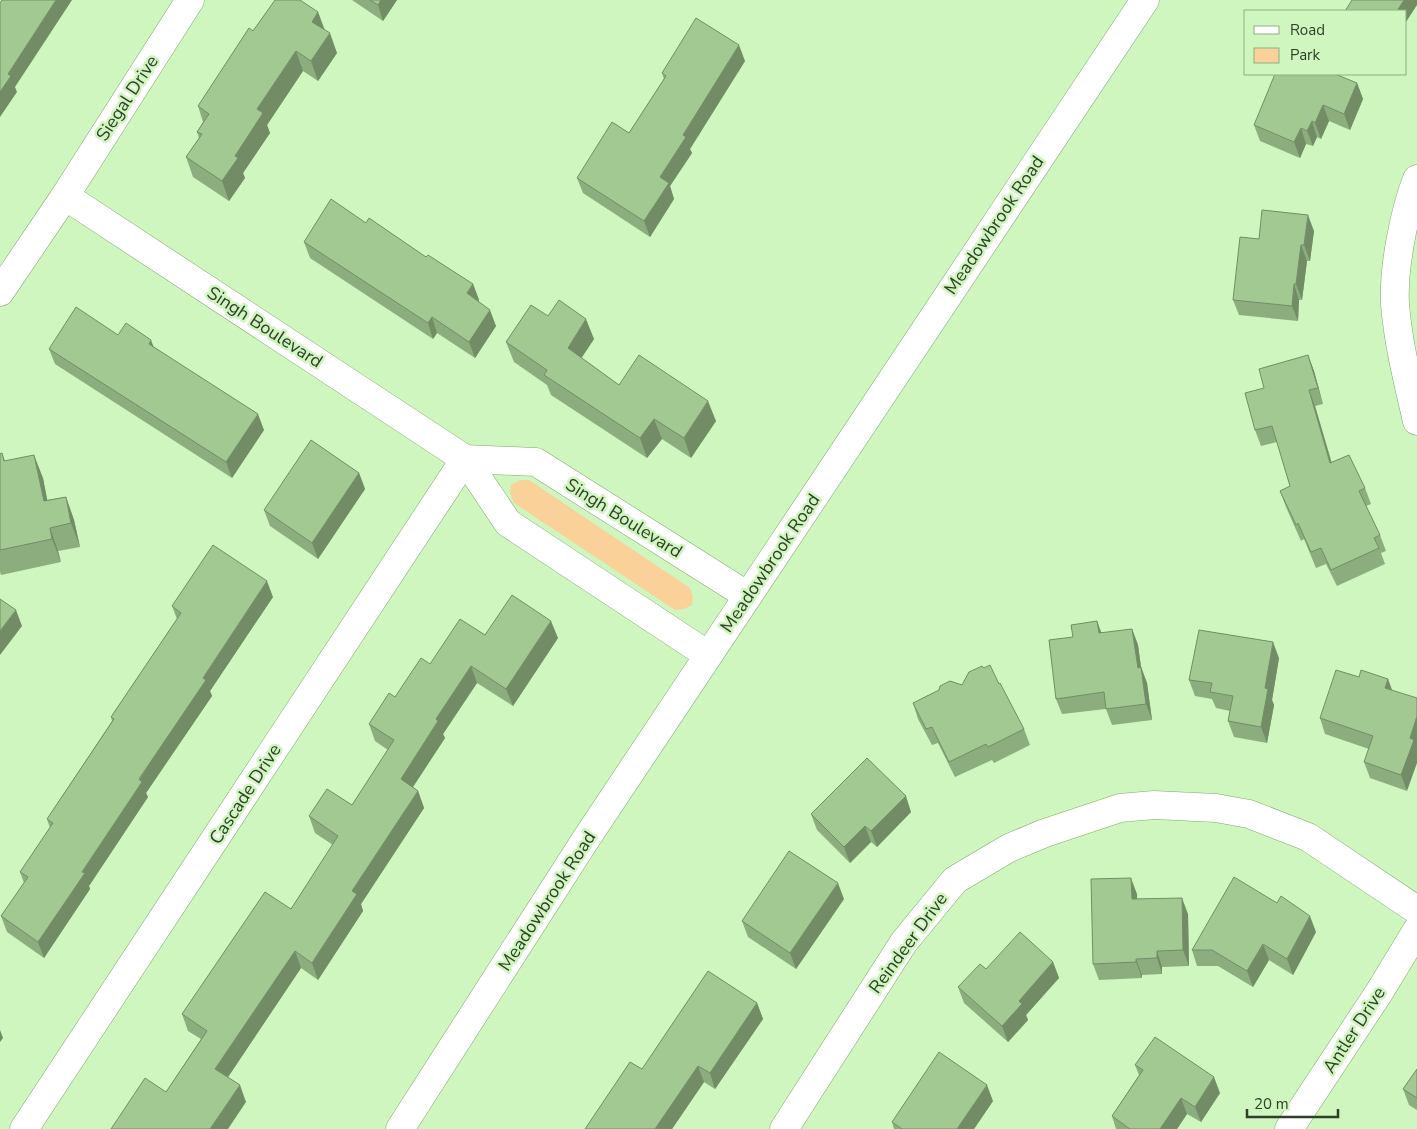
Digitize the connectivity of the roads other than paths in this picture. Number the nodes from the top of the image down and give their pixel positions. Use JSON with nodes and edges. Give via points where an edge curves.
{"nodes":[{"id":1,"x":190,"y":0,"type":"edge"},
{"id":2,"x":1145,"y":0,"type":"edge"},
{"id":3,"x":1417,"y":179,"type":"edge"},
{"id":4,"x":65,"y":196,"type":"junction"},
{"id":5,"x":0,"y":292,"type":"edge"},
{"id":6,"x":1417,"y":421,"type":"edge"},
{"id":7,"x":465,"y":459,"type":"junction"},
{"id":8,"x":748,"y":596,"type":"junction"},
{"id":9,"x":708,"y":654,"type":"junction"},
{"id":10,"x":1417,"y":910,"type":"edge"},
{"id":11,"x":1417,"y":930,"type":"edge"},
{"id":12,"x":24,"y":1129,"type":"edge"},
{"id":13,"x":400,"y":1129,"type":"edge"},
{"id":14,"x":784,"y":1129,"type":"edge"},
{"id":15,"x":1289,"y":1129,"type":"edge"}],
"edges":[{"from":1,"to":4,"type":"street","name":"Siegal Drive"},
{"from":2,"to":8,"type":"street","name":"Meadowbrook Road"},
{"from":3,"to":6,"type":"street","via":[[1401,240],[1395,303],[1405,371]]},
{"from":4,"to":5,"type":"street","name":"Siegal Drive"},
{"from":4,"to":7,"type":"street","name":"Singh Boulevard"},
{"from":7,"to":8,"type":"street","name":"Singh Boulevard","via":[[536,462]]},
{"from":7,"to":9,"type":"street","name":"Singh Boulevard","via":[[508,523]]},
{"from":7,"to":12,"type":"street","name":"Cascade Drive"},
{"from":8,"to":9,"type":"street","name":"Meadowbrook Road"},
{"from":9,"to":13,"type":"street","name":"Meadowbrook Road"},
{"from":10,"to":14,"type":"street","name":"Reindeer Drive","via":[[1308,837],[1249,814],[1216,808],[1154,805],[1120,808],[1044,833],[1009,848],[955,880],[904,942]]},
{"from":11,"to":15,"type":"street","name":"Antler Drive"}]}
